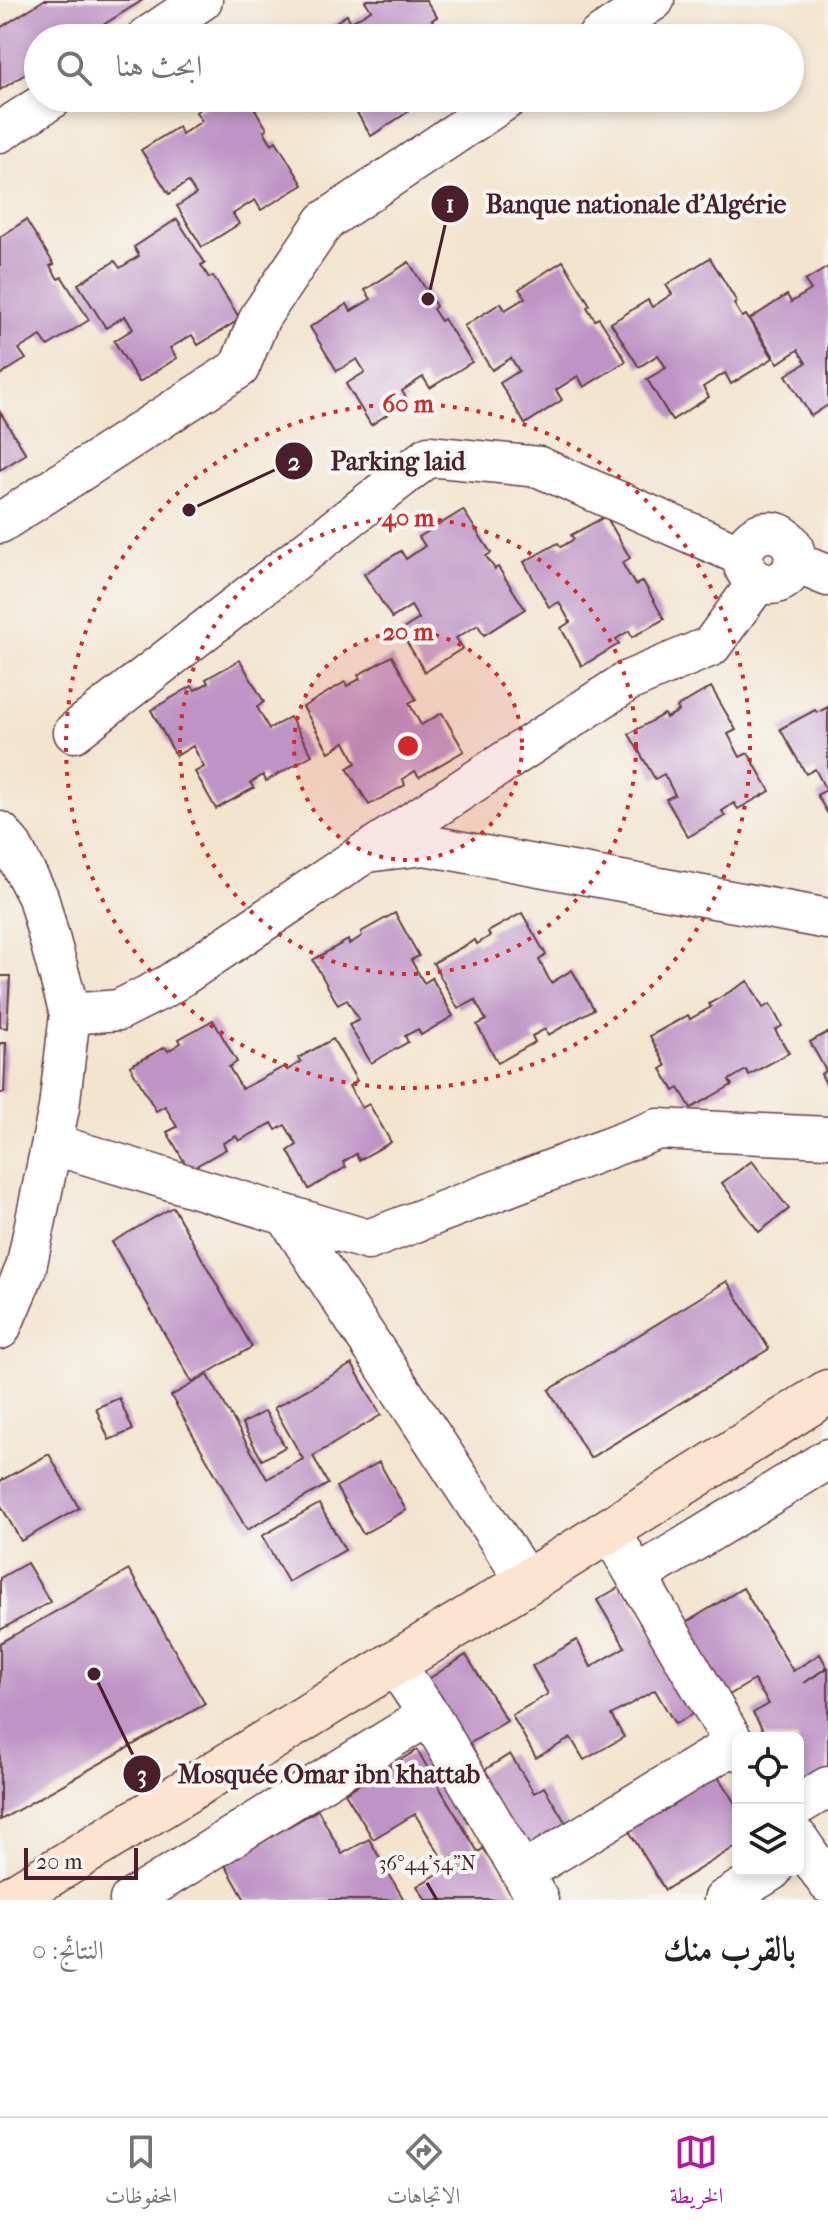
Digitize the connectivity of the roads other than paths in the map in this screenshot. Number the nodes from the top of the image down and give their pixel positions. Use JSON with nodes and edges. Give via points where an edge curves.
{"nodes":[{"id":1,"x":654,"y":0,"type":"edge"},
{"id":2,"x":188,"y":4,"type":"edge"},
{"id":3,"x":163,"y":24,"type":"edge"},
{"id":4,"x":618,"y":24,"type":"edge"},
{"id":5,"x":31,"y":112,"type":"edge"},
{"id":6,"x":487,"y":112,"type":"edge"},
{"id":7,"x":0,"y":132,"type":"edge"},
{"id":8,"x":0,"y":523,"type":"edge"},
{"id":9,"x":751,"y":569,"type":"junction"},
{"id":10,"x":811,"y":569,"type":"edge"},
{"id":11,"x":74,"y":732,"type":"dead end"},
{"id":12,"x":0,"y":832,"type":"edge"},
{"id":13,"x":366,"y":852,"type":"junction"},
{"id":14,"x":828,"y":919,"type":"edge"},
{"id":15,"x":70,"y":1014,"type":"junction"},
{"id":16,"x":828,"y":1137,"type":"edge"},
{"id":17,"x":52,"y":1144,"type":"junction"},
{"id":18,"x":286,"y":1215,"type":"junction"},
{"id":19,"x":2,"y":1321,"type":"edge"},
{"id":20,"x":828,"y":1392,"type":"edge"},
{"id":21,"x":828,"y":1459,"type":"edge"},
{"id":22,"x":610,"y":1531,"type":"junction"},
{"id":23,"x":637,"y":1576,"type":"junction"},
{"id":24,"x":527,"y":1582,"type":"junction"},
{"id":25,"x":395,"y":1664,"type":"junction"},
{"id":26,"x":429,"y":1715,"type":"junction"},
{"id":27,"x":732,"y":1740,"type":"edge"},
{"id":28,"x":732,"y":1750,"type":"edge"},
{"id":29,"x":828,"y":1787,"type":"edge"},
{"id":30,"x":800,"y":1804,"type":"edge"},
{"id":31,"x":804,"y":1862,"type":"edge"},
{"id":32,"x":759,"y":1876,"type":"edge"},
{"id":33,"x":828,"y":1883,"type":"edge"},
{"id":34,"x":530,"y":1886,"type":"edge"},
{"id":35,"x":8,"y":1900,"type":"edge"},
{"id":36,"x":130,"y":1900,"type":"edge"},
{"id":37,"x":724,"y":1900,"type":"edge"}],
"edges":[{"from":1,"to":4,"type":"street"},
{"from":2,"to":3,"type":"street"},
{"from":5,"to":7,"type":"street"},
{"from":6,"to":8,"type":"street","via":[[325,221],[260,317],[239,368]]},
{"from":9,"to":10,"type":"street","via":[[771,584]]},
{"from":9,"to":11,"type":"street","via":[[539,467],[429,456]]},
{"from":9,"to":13,"type":"street","via":[[711,646],[628,681]]},
{"from":12,"to":15,"type":"street","via":[[38,897]]},
{"from":13,"to":14,"type":"street","via":[[425,845]]},
{"from":13,"to":15,"type":"street","via":[[167,986],[119,1010]]},
{"from":15,"to":17,"type":"street"},
{"from":16,"to":18,"type":"street","via":[[658,1129],[368,1240]]},
{"from":17,"to":18,"type":"street"},
{"from":17,"to":19,"type":"street","via":[[26,1268]]},
{"from":18,"to":24,"type":"street"},
{"from":20,"to":22,"type":"main road"},
{"from":21,"to":23,"type":"street"},
{"from":22,"to":23,"type":"street"},
{"from":22,"to":24,"type":"main road"},
{"from":23,"to":27,"type":"street"},
{"from":24,"to":25,"type":"main road"},
{"from":25,"to":26,"type":"street"},
{"from":25,"to":35,"type":"main road"},
{"from":26,"to":34,"type":"street"},
{"from":26,"to":36,"type":"street"},
{"from":28,"to":34,"type":"street"},
{"from":29,"to":30,"type":"street"},
{"from":31,"to":33,"type":"street"},
{"from":32,"to":37,"type":"street"}]}
